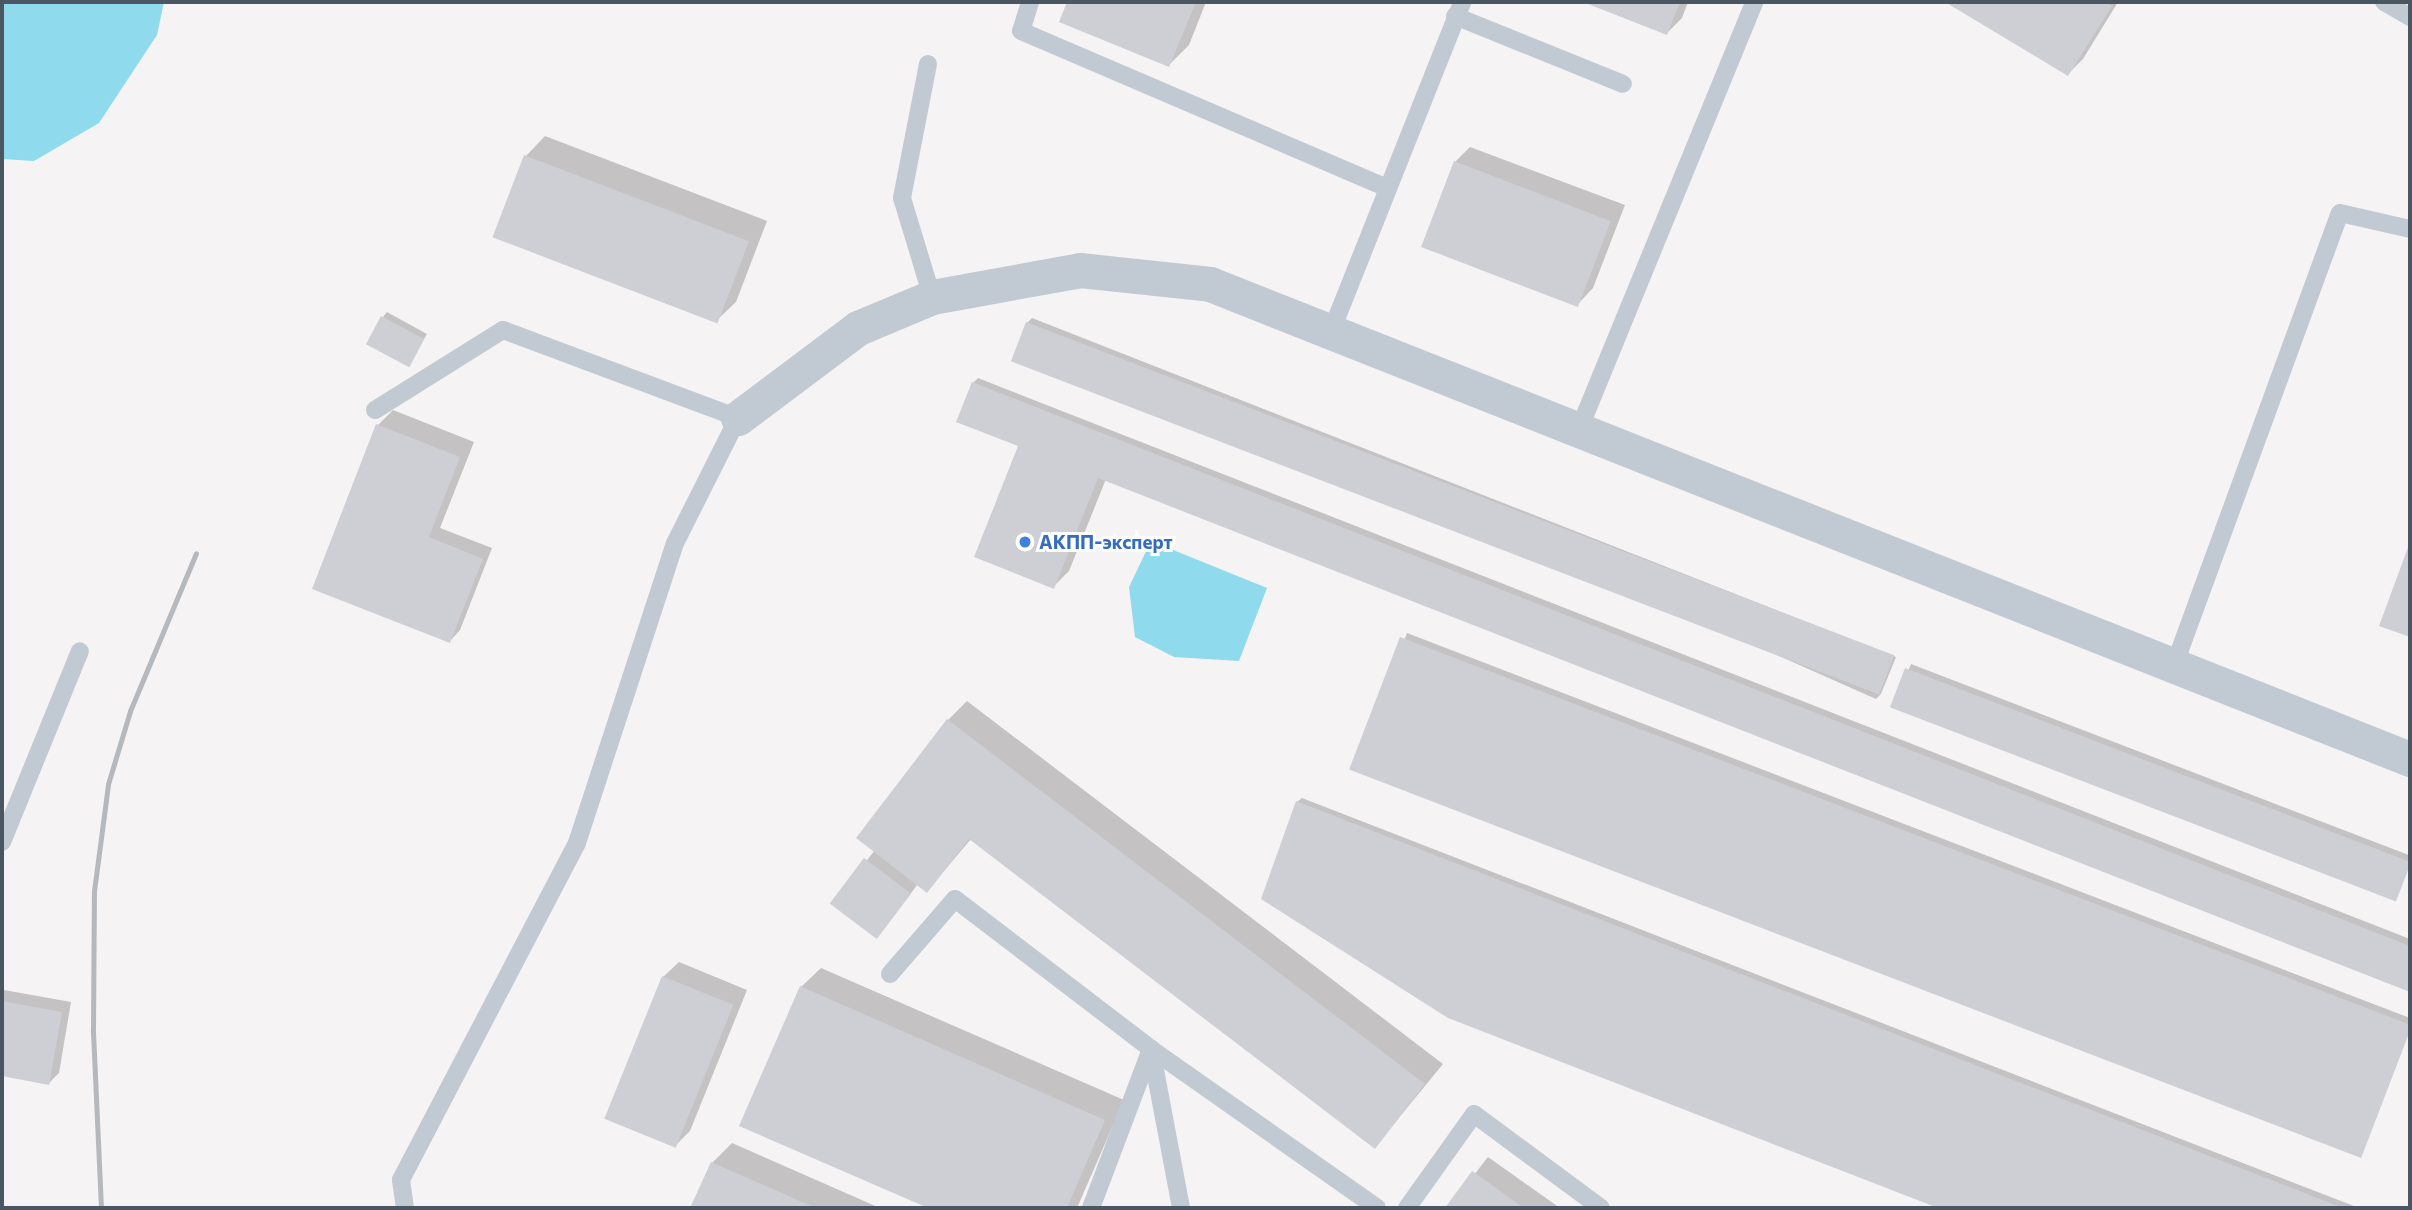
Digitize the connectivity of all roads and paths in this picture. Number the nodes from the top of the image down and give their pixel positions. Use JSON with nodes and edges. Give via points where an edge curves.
{"nodes":[{"id":1,"x":1030,"y":2,"type":"edge"},
{"id":2,"x":1754,"y":2,"type":"edge"},
{"id":3,"x":2384,"y":2,"type":"edge"},
{"id":4,"x":1459,"y":9,"type":"edge"},
{"id":5,"x":2410,"y":17,"type":"edge"},
{"id":6,"x":929,"y":64,"type":"dead end"},
{"id":7,"x":1623,"y":84,"type":"dead end"},
{"id":8,"x":1388,"y":188,"type":"junction"},
{"id":9,"x":2410,"y":229,"type":"edge"},
{"id":10,"x":932,"y":298,"type":"junction"},
{"id":11,"x":1331,"y":332,"type":"junction"},
{"id":12,"x":375,"y":410,"type":"dead end"},
{"id":13,"x":738,"y":418,"type":"junction"},
{"id":14,"x":1578,"y":432,"type":"junction"},
{"id":15,"x":80,"y":651,"type":"dead end"},
{"id":16,"x":2174,"y":666,"type":"junction"},
{"id":17,"x":2410,"y":759,"type":"edge"},
{"id":18,"x":2,"y":842,"type":"edge"},
{"id":19,"x":890,"y":974,"type":"dead end"},
{"id":20,"x":1151,"y":1049,"type":"junction"},
{"id":21,"x":405,"y":1208,"type":"edge"},
{"id":22,"x":1091,"y":1208,"type":"edge"},
{"id":23,"x":1181,"y":1208,"type":"edge"},
{"id":24,"x":1377,"y":1208,"type":"edge"},
{"id":25,"x":1407,"y":1208,"type":"edge"},
{"id":26,"x":1601,"y":1208,"type":"edge"}],
"edges":[{"from":1,"to":8,"type":"lane","via":[[1021,31]]},
{"from":2,"to":14,"type":"lane"},
{"from":3,"to":5,"type":"lane"},
{"from":4,"to":7,"type":"lane"},
{"from":4,"to":8,"type":"lane"},
{"from":6,"to":10,"type":"lane","via":[[902,198]]},
{"from":8,"to":11,"type":"lane"},
{"from":9,"to":16,"type":"lane","via":[[2340,213]]},
{"from":10,"to":11,"type":"street","via":[[1080,270],[1210,284]]},
{"from":10,"to":13,"type":"street","via":[[858,328]]},
{"from":11,"to":14,"type":"street"},
{"from":12,"to":13,"type":"lane","via":[[503,330]]},
{"from":13,"to":21,"type":"lane","via":[[674,543],[577,843],[562,876],[545,896],[401,1180]]},
{"from":14,"to":16,"type":"street"},
{"from":15,"to":18,"type":"lane"},
{"from":16,"to":17,"type":"street"},
{"from":19,"to":20,"type":"lane","via":[[956,899]]},
{"from":20,"to":22,"type":"lane"},
{"from":20,"to":23,"type":"lane"},
{"from":20,"to":24,"type":"lane"},
{"from":25,"to":26,"type":"lane","via":[[1475,1114]]}]}
